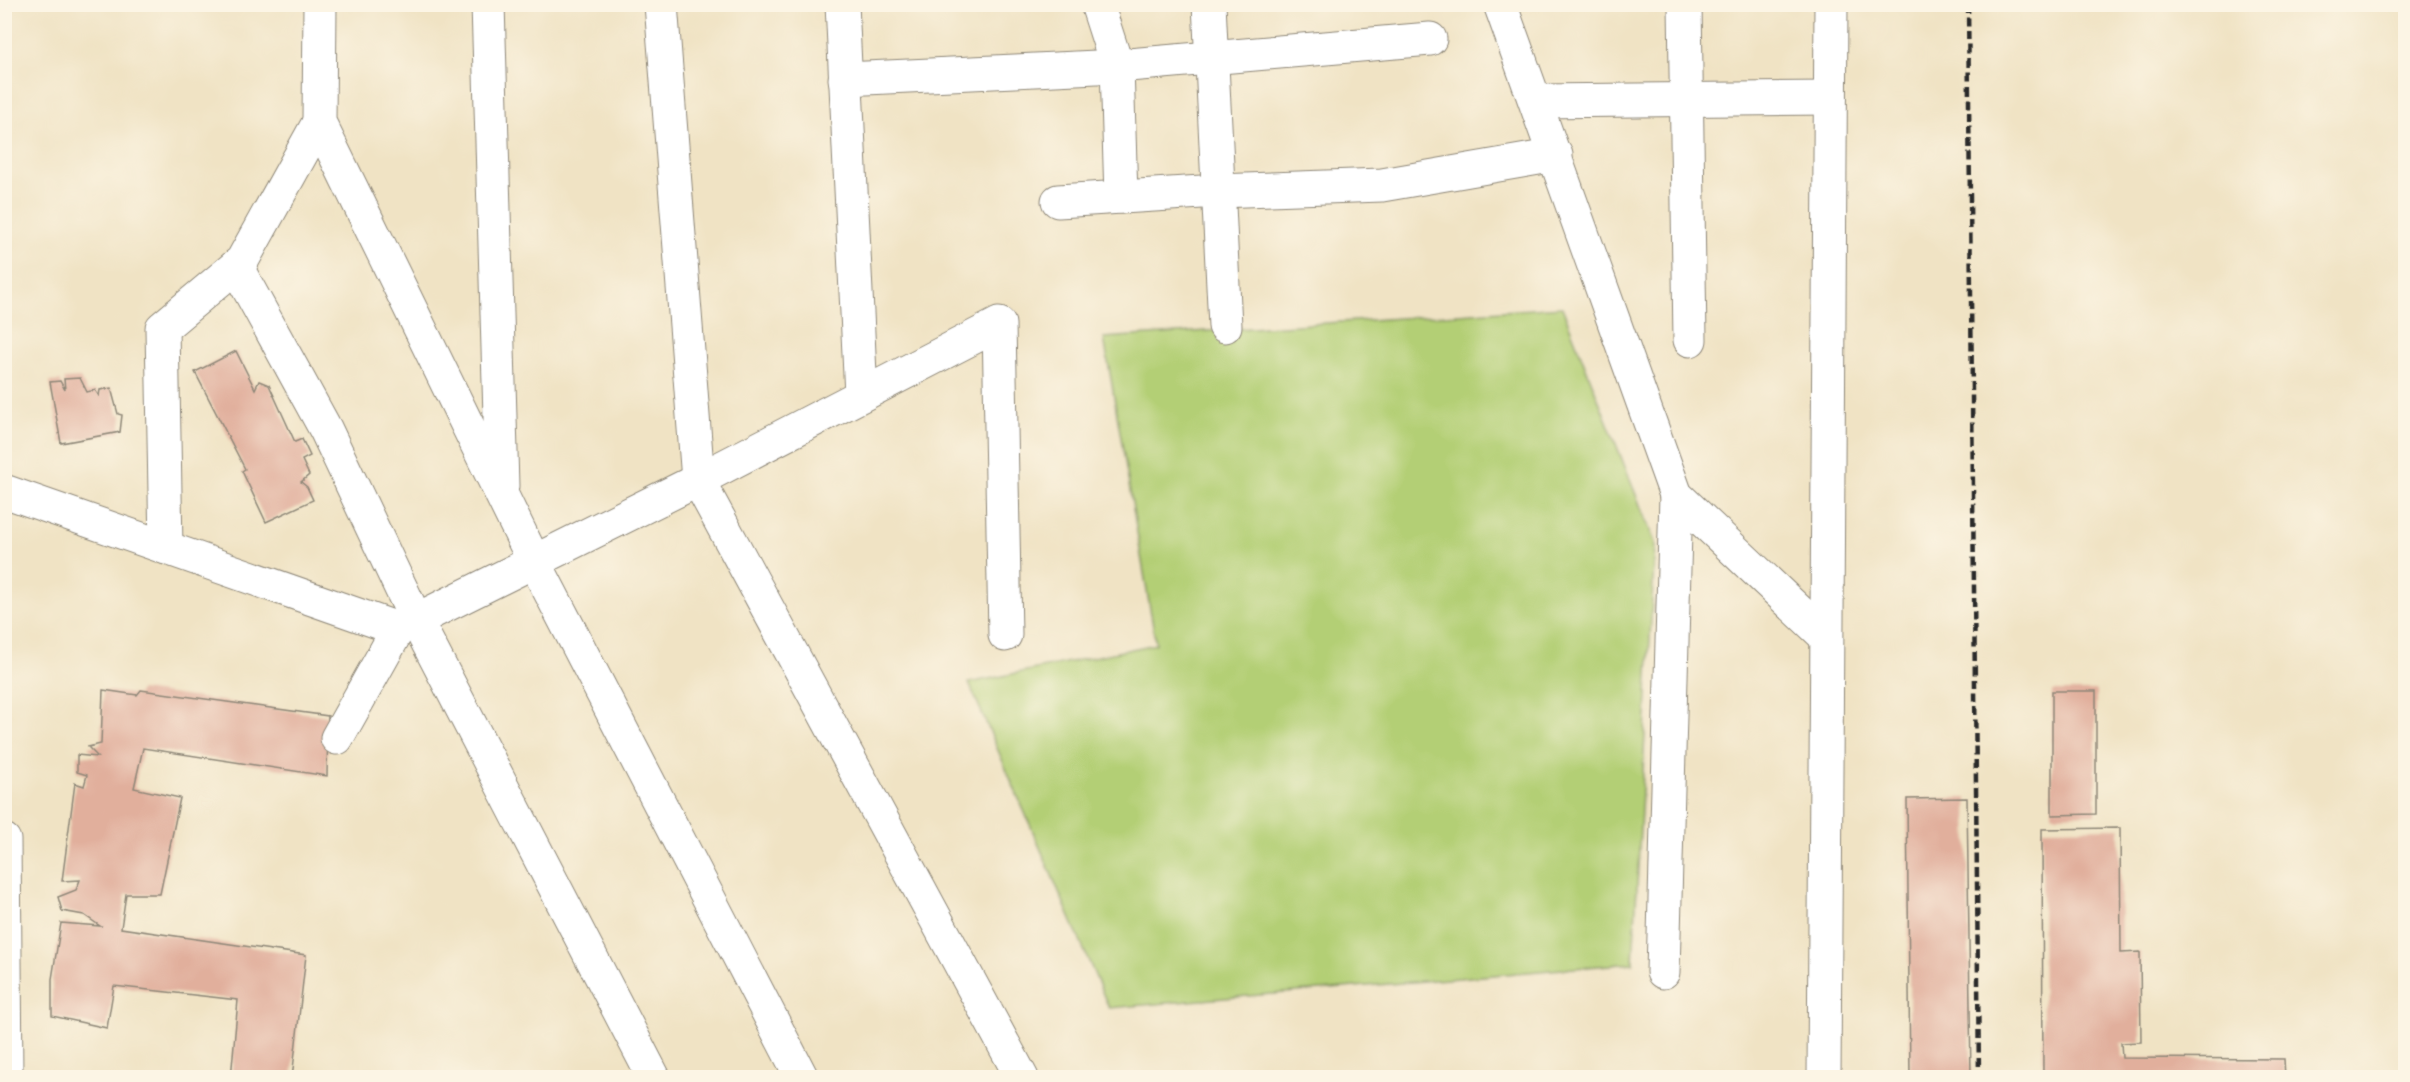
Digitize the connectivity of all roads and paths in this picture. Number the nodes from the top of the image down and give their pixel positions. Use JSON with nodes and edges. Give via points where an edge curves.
{"nodes":[{"id":1,"x":320,"y":4,"type":"edge"},
{"id":2,"x":488,"y":4,"type":"edge"},
{"id":3,"x":661,"y":4,"type":"edge"},
{"id":4,"x":842,"y":4,"type":"edge"},
{"id":5,"x":1097,"y":4,"type":"edge"},
{"id":6,"x":1209,"y":4,"type":"edge"},
{"id":7,"x":1500,"y":4,"type":"edge"},
{"id":8,"x":1685,"y":4,"type":"edge"},
{"id":9,"x":1831,"y":4,"type":"edge"},
{"id":10,"x":1430,"y":39,"type":"dead end"},
{"id":11,"x":1212,"y":58,"type":"junction"},
{"id":12,"x":1117,"y":66,"type":"junction"},
{"id":13,"x":845,"y":79,"type":"junction"},
{"id":14,"x":1830,"y":98,"type":"junction"},
{"id":15,"x":1688,"y":99,"type":"junction"},
{"id":16,"x":1536,"y":101,"type":"junction"},
{"id":17,"x":319,"y":122,"type":"junction"},
{"id":18,"x":1556,"y":155,"type":"junction"},
{"id":19,"x":1218,"y":191,"type":"junction"},
{"id":20,"x":1121,"y":197,"type":"junction"},
{"id":21,"x":1058,"y":201,"type":"dead end"},
{"id":22,"x":236,"y":266,"type":"junction"},
{"id":23,"x":1225,"y":326,"type":"dead end"},
{"id":24,"x":1690,"y":340,"type":"dead end"},
{"id":25,"x":861,"y":395,"type":"junction"},
{"id":26,"x":698,"y":480,"type":"junction"},
{"id":27,"x":4,"y":491,"type":"edge"},
{"id":28,"x":1676,"y":495,"type":"junction"},
{"id":29,"x":502,"y":497,"type":"junction"},
{"id":30,"x":166,"y":548,"type":"junction"},
{"id":31,"x":534,"y":561,"type":"junction"},
{"id":32,"x":407,"y":625,"type":"junction"},
{"id":33,"x":1005,"y":635,"type":"dead end"},
{"id":34,"x":1826,"y":637,"type":"junction"},
{"id":35,"x":337,"y":738,"type":"dead end"},
{"id":36,"x":4,"y":840,"type":"edge"},
{"id":37,"x":1663,"y":972,"type":"dead end"},
{"id":38,"x":6,"y":1077,"type":"edge"},
{"id":39,"x":654,"y":1077,"type":"edge"},
{"id":40,"x":802,"y":1077,"type":"edge"},
{"id":41,"x":1022,"y":1077,"type":"edge"},
{"id":42,"x":1824,"y":1077,"type":"edge"}],
"edges":[{"from":1,"to":17,"type":"street"},
{"from":2,"to":29,"type":"street"},
{"from":3,"to":26,"type":"street"},
{"from":4,"to":13,"type":"street"},
{"from":5,"to":12,"type":"street"},
{"from":6,"to":11,"type":"street"},
{"from":7,"to":16,"type":"street"},
{"from":8,"to":15,"type":"street"},
{"from":9,"to":14,"type":"street"},
{"from":10,"to":11,"type":"street"},
{"from":11,"to":12,"type":"street"},
{"from":11,"to":19,"type":"street"},
{"from":12,"to":13,"type":"street"},
{"from":12,"to":20,"type":"street"},
{"from":13,"to":25,"type":"street"},
{"from":14,"to":15,"type":"street"},
{"from":14,"to":34,"type":"street"},
{"from":15,"to":16,"type":"street"},
{"from":15,"to":24,"type":"street"},
{"from":16,"to":18,"type":"street"},
{"from":17,"to":22,"type":"street"},
{"from":17,"to":29,"type":"street"},
{"from":18,"to":19,"type":"street","via":[[1382,185]]},
{"from":18,"to":28,"type":"street"},
{"from":19,"to":20,"type":"street"},
{"from":19,"to":23,"type":"street"},
{"from":20,"to":21,"type":"street"},
{"from":22,"to":30,"type":"street","via":[[162,328]]},
{"from":22,"to":32,"type":"street","via":[[326,430]]},
{"from":25,"to":26,"type":"street"},
{"from":25,"to":33,"type":"street","via":[[999,324]]},
{"from":26,"to":31,"type":"street"},
{"from":26,"to":41,"type":"street"},
{"from":27,"to":30,"type":"street"},
{"from":28,"to":34,"type":"street"},
{"from":28,"to":37,"type":"street"},
{"from":29,"to":31,"type":"street"},
{"from":30,"to":32,"type":"street"},
{"from":31,"to":32,"type":"street"},
{"from":31,"to":40,"type":"street"},
{"from":32,"to":35,"type":"street"},
{"from":32,"to":39,"type":"street"},
{"from":34,"to":42,"type":"street"},
{"from":36,"to":38,"type":"street"}]}
